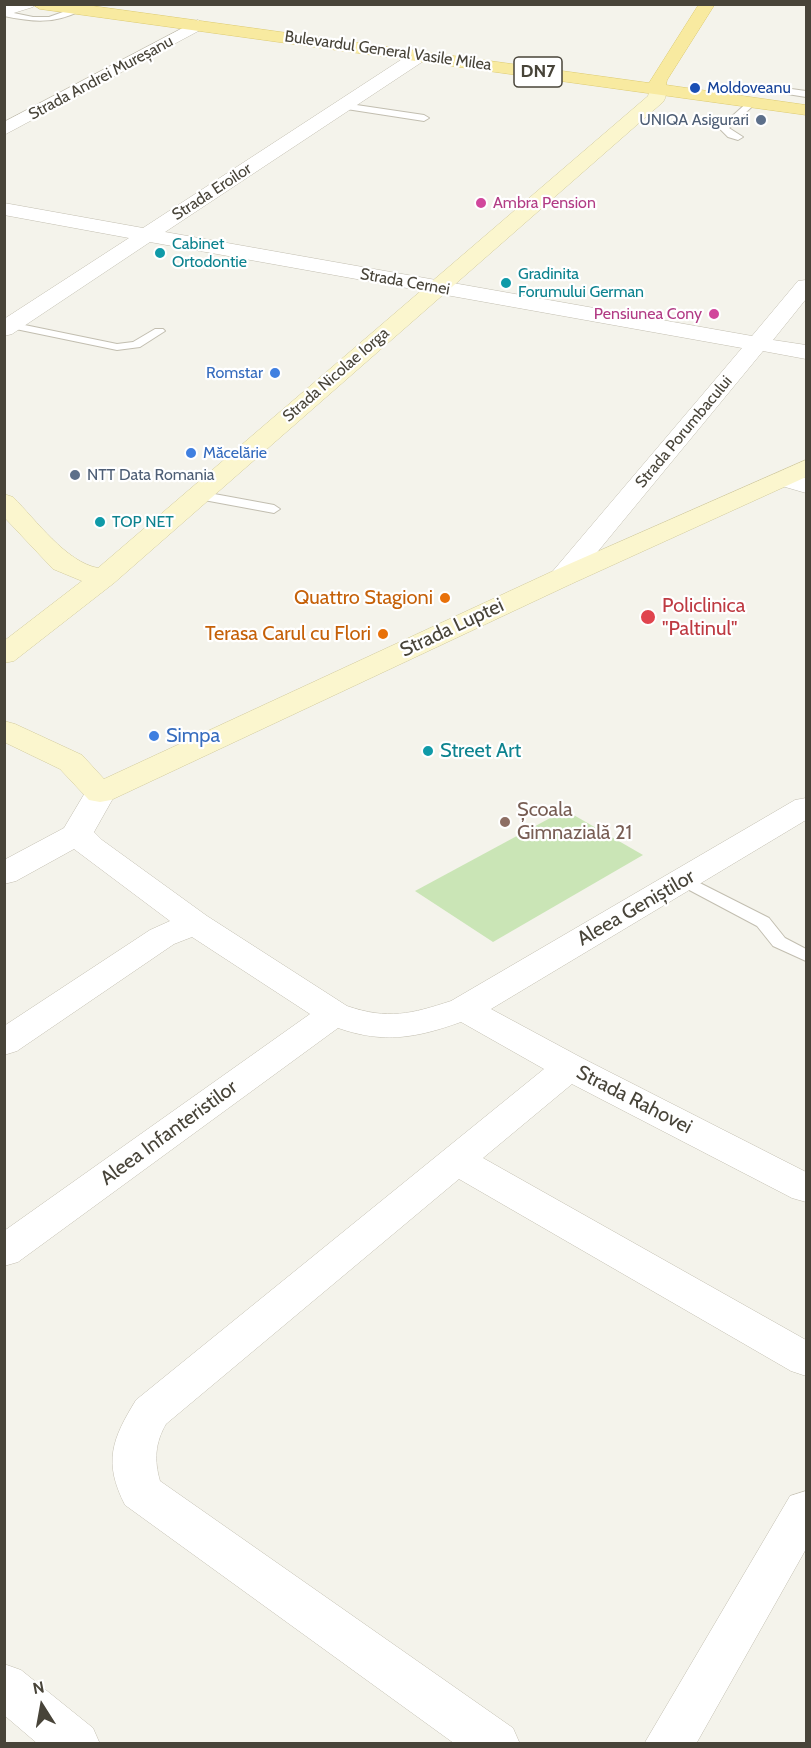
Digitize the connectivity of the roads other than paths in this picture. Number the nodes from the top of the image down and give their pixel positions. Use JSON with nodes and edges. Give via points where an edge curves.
{"nodes":[{"id":1,"x":27,"y":4,"type":"edge"},
{"id":2,"x":40,"y":4,"type":"edge"},
{"id":3,"x":707,"y":4,"type":"edge"},
{"id":4,"x":77,"y":9,"type":"junction"},
{"id":5,"x":4,"y":12,"type":"edge"},
{"id":6,"x":198,"y":25,"type":"junction"},
{"id":7,"x":419,"y":56,"type":"junction"},
{"id":8,"x":657,"y":89,"type":"junction"},
{"id":9,"x":784,"y":91,"type":"dead end"},
{"id":10,"x":807,"y":94,"type":"edge"},
{"id":11,"x":753,"y":102,"type":"junction"},
{"id":12,"x":343,"y":106,"type":"junction"},
{"id":13,"x":807,"y":110,"type":"edge"},
{"id":14,"x":424,"y":118,"type":"dead end"},
{"id":15,"x":4,"y":130,"type":"edge"},
{"id":16,"x":738,"y":137,"type":"dead end"},
{"id":17,"x":4,"y":209,"type":"edge"},
{"id":18,"x":147,"y":235,"type":"junction"},
{"id":19,"x":807,"y":286,"type":"edge"},
{"id":20,"x":436,"y":288,"type":"junction"},
{"id":21,"x":7,"y":327,"type":"edge"},
{"id":22,"x":159,"y":331,"type":"dead end"},
{"id":23,"x":758,"y":344,"type":"junction"},
{"id":24,"x":807,"y":352,"type":"edge"},
{"id":25,"x":799,"y":478,"type":"edge"},
{"id":26,"x":198,"y":495,"type":"junction"},
{"id":27,"x":4,"y":502,"type":"edge"},
{"id":28,"x":274,"y":509,"type":"dead end"},
{"id":29,"x":104,"y":577,"type":"junction"},
{"id":30,"x":561,"y":578,"type":"junction"},
{"id":31,"x":4,"y":655,"type":"edge"},
{"id":32,"x":4,"y":730,"type":"edge"},
{"id":33,"x":100,"y":793,"type":"junction"},
{"id":34,"x":807,"y":807,"type":"edge"},
{"id":35,"x":77,"y":834,"type":"junction"},
{"id":36,"x":4,"y":874,"type":"edge"},
{"id":37,"x":684,"y":880,"type":"junction"},
{"id":38,"x":195,"y":923,"type":"junction"},
{"id":39,"x":807,"y":956,"type":"edge"},
{"id":40,"x":464,"y":1008,"type":"junction"},
{"id":41,"x":334,"y":1014,"type":"junction"},
{"id":42,"x":4,"y":1043,"type":"edge"},
{"id":43,"x":568,"y":1067,"type":"junction"},
{"id":44,"x":456,"y":1160,"type":"junction"},
{"id":45,"x":807,"y":1188,"type":"edge"},
{"id":46,"x":4,"y":1252,"type":"edge"},
{"id":47,"x":807,"y":1360,"type":"edge"},
{"id":48,"x":807,"y":1509,"type":"edge"},
{"id":49,"x":4,"y":1685,"type":"edge"},
{"id":50,"x":75,"y":1743,"type":"edge"},
{"id":51,"x":495,"y":1743,"type":"edge"},
{"id":52,"x":669,"y":1743,"type":"edge"}],
"edges":[{"from":1,"to":5,"type":"street"},
{"from":2,"to":4,"type":"main road","name":"Bulevardul General Vasile Milea","number":"DN7"},
{"from":3,"to":8,"type":"main road","via":[[658,80]]},
{"from":4,"to":5,"type":"lane","via":[[53,20]]},
{"from":4,"to":6,"type":"main road","name":"Bulevardul General Vasile Milea","number":"DN7"},
{"from":6,"to":7,"type":"main road","name":"Bulevardul General Vasile Milea","number":"DN7"},
{"from":6,"to":15,"type":"street","name":"Strada Andrei Mureșanu"},
{"from":7,"to":8,"type":"main road","name":"Bulevardul General Vasile Milea","number":"DN7"},
{"from":7,"to":12,"type":"street","name":"Strada Eroilor"},
{"from":8,"to":11,"type":"main road","name":"Bulevardul General Vasile Milea","number":"DN7"},
{"from":8,"to":20,"type":"main road","name":"Strada Nicolae Iorga","via":[[657,98]]},
{"from":9,"to":10,"type":"lane"},
{"from":11,"to":13,"type":"main road","name":"Bulevardul General Vasile Milea","number":"DN7"},
{"from":11,"to":16,"type":"lane","via":[[724,128]]},
{"from":12,"to":14,"type":"lane"},
{"from":12,"to":18,"type":"street","name":"Strada Eroilor"},
{"from":17,"to":18,"type":"street","name":"Strada Cernei"},
{"from":18,"to":20,"type":"street","name":"Strada Cernei"},
{"from":18,"to":21,"type":"street","name":"Strada Eroilor"},
{"from":19,"to":23,"type":"street","name":"Strada Porumbacului"},
{"from":20,"to":23,"type":"street","name":"Strada Cernei"},
{"from":20,"to":26,"type":"main road","name":"Strada Nicolae Iorga"},
{"from":21,"to":22,"type":"lane","via":[[117,347],[136,345]]},
{"from":23,"to":24,"type":"street","name":"Strada Cernei"},
{"from":23,"to":30,"type":"street","name":"Strada Porumbacului"},
{"from":25,"to":30,"type":"main road","name":"Strada Luptei"},
{"from":26,"to":28,"type":"lane"},
{"from":26,"to":29,"type":"main road","name":"Strada Nicolae Iorga"},
{"from":27,"to":29,"type":"main road","via":[[63,563],[81,573]]},
{"from":29,"to":31,"type":"main road","name":"Strada Nicolae Iorga"},
{"from":30,"to":33,"type":"main road","name":"Strada Luptei"},
{"from":32,"to":33,"type":"main road","via":[[71,762]]},
{"from":33,"to":35,"type":"street"},
{"from":34,"to":37,"type":"street","name":"Aleea Geniștilor"},
{"from":35,"to":36,"type":"street"},
{"from":35,"to":38,"type":"street","name":"Aleea Geniștilor"},
{"from":37,"to":39,"type":"lane","via":[[763,922],[779,942]]},
{"from":37,"to":40,"type":"street","name":"Aleea Geniștilor"},
{"from":38,"to":41,"type":"street","name":"Aleea Geniștilor"},
{"from":38,"to":42,"type":"street","via":[[162,937]]},
{"from":40,"to":41,"type":"street","name":"Aleea Geniștilor","via":[[417,1025],[368,1026]]},
{"from":40,"to":43,"type":"street","name":"Strada Rahovei"},
{"from":41,"to":46,"type":"street","name":"Aleea Infanteristilor"},
{"from":43,"to":44,"type":"street"},
{"from":43,"to":45,"type":"street","name":"Strada Rahovei"},
{"from":44,"to":47,"type":"street"},
{"from":44,"to":51,"type":"street","via":[[152,1412],[133,1450],[134,1472],[141,1492]]},
{"from":48,"to":52,"type":"street"},
{"from":49,"to":50,"type":"street"}]}
